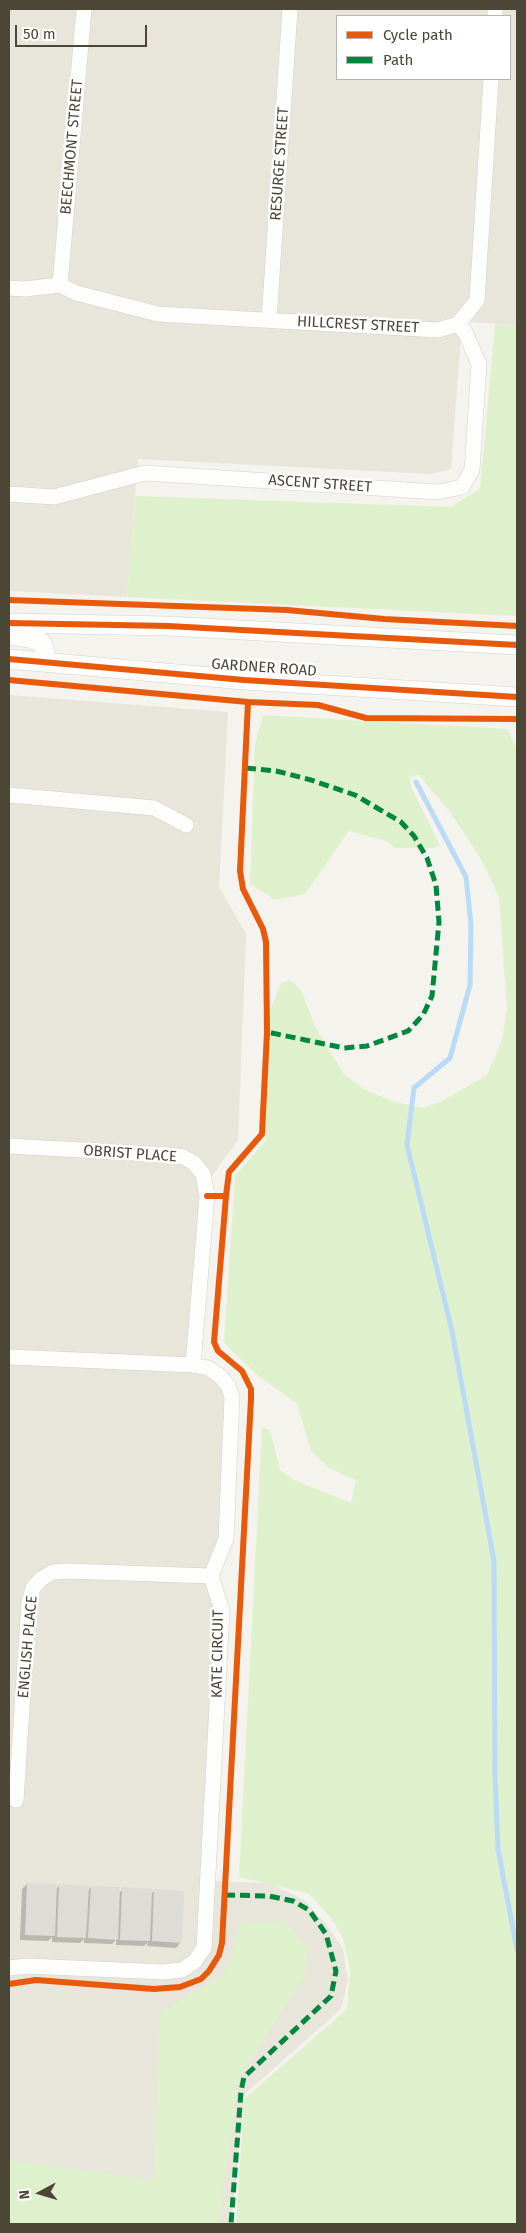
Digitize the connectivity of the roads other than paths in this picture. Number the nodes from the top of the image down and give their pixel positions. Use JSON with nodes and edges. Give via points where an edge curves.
{"nodes":[{"id":1,"x":84,"y":9,"type":"edge"},
{"id":2,"x":290,"y":9,"type":"edge"},
{"id":3,"x":491,"y":80,"type":"edge"},
{"id":4,"x":60,"y":285,"type":"junction"},
{"id":5,"x":9,"y":288,"type":"edge"},
{"id":6,"x":269,"y":320,"type":"junction"},
{"id":7,"x":458,"y":324,"type":"junction"},
{"id":8,"x":9,"y":494,"type":"edge"},
{"id":9,"x":9,"y":623,"type":"edge"},
{"id":10,"x":9,"y":635,"type":"edge"},
{"id":11,"x":517,"y":645,"type":"edge"},
{"id":12,"x":9,"y":659,"type":"edge"},
{"id":13,"x":44,"y":661,"type":"junction"},
{"id":14,"x":517,"y":697,"type":"edge"},
{"id":15,"x":9,"y":795,"type":"edge"},
{"id":16,"x":186,"y":825,"type":"dead end"},
{"id":17,"x":9,"y":1146,"type":"edge"},
{"id":18,"x":9,"y":1357,"type":"edge"},
{"id":19,"x":193,"y":1365,"type":"junction"},
{"id":20,"x":211,"y":1576,"type":"junction"},
{"id":21,"x":16,"y":1800,"type":"dead end"},
{"id":22,"x":9,"y":1968,"type":"edge"}],
"edges":[{"from":1,"to":4,"type":"street","name":"BEECHMONT STREET"},
{"from":2,"to":6,"type":"street","name":"RESURGE STREET"},
{"from":3,"to":7,"type":"street","via":[[477,300]]},
{"from":4,"to":5,"type":"street","name":"HILLCREST STREET"},
{"from":4,"to":6,"type":"street","name":"HILLCREST STREET","via":[[76,293],[158,314]]},
{"from":6,"to":7,"type":"street","name":"HILLCREST STREET","via":[[438,330]]},
{"from":7,"to":8,"type":"street","name":"ASCENT STREET","via":[[480,364],[472,470],[462,487],[438,492],[145,473],[54,497]]},
{"from":9,"to":11,"type":"street","via":[[178,627]]},
{"from":10,"to":13,"type":"street","via":[[42,643]]},
{"from":12,"to":13,"type":"street","name":"GARDNER ROAD"},
{"from":13,"to":14,"type":"street","name":"GARDNER ROAD","via":[[244,680]]},
{"from":15,"to":16,"type":"street","via":[[154,808]]},
{"from":17,"to":19,"type":"street","name":"OBRIST PLACE","via":[[170,1155],[194,1163],[203,1174],[207,1196]]},
{"from":18,"to":19,"type":"street"},
{"from":19,"to":20,"type":"street","via":[[208,1368],[220,1376],[232,1397],[226,1539]]},
{"from":20,"to":21,"type":"street","name":"ENGLISH PLACE","via":[[67,1571],[53,1572],[33,1588],[29,1602]]},
{"from":20,"to":22,"type":"street","name":"KATE CIRCUIT","via":[[222,1610],[204,1948],[194,1962],[182,1970],[163,1972]]}]}
